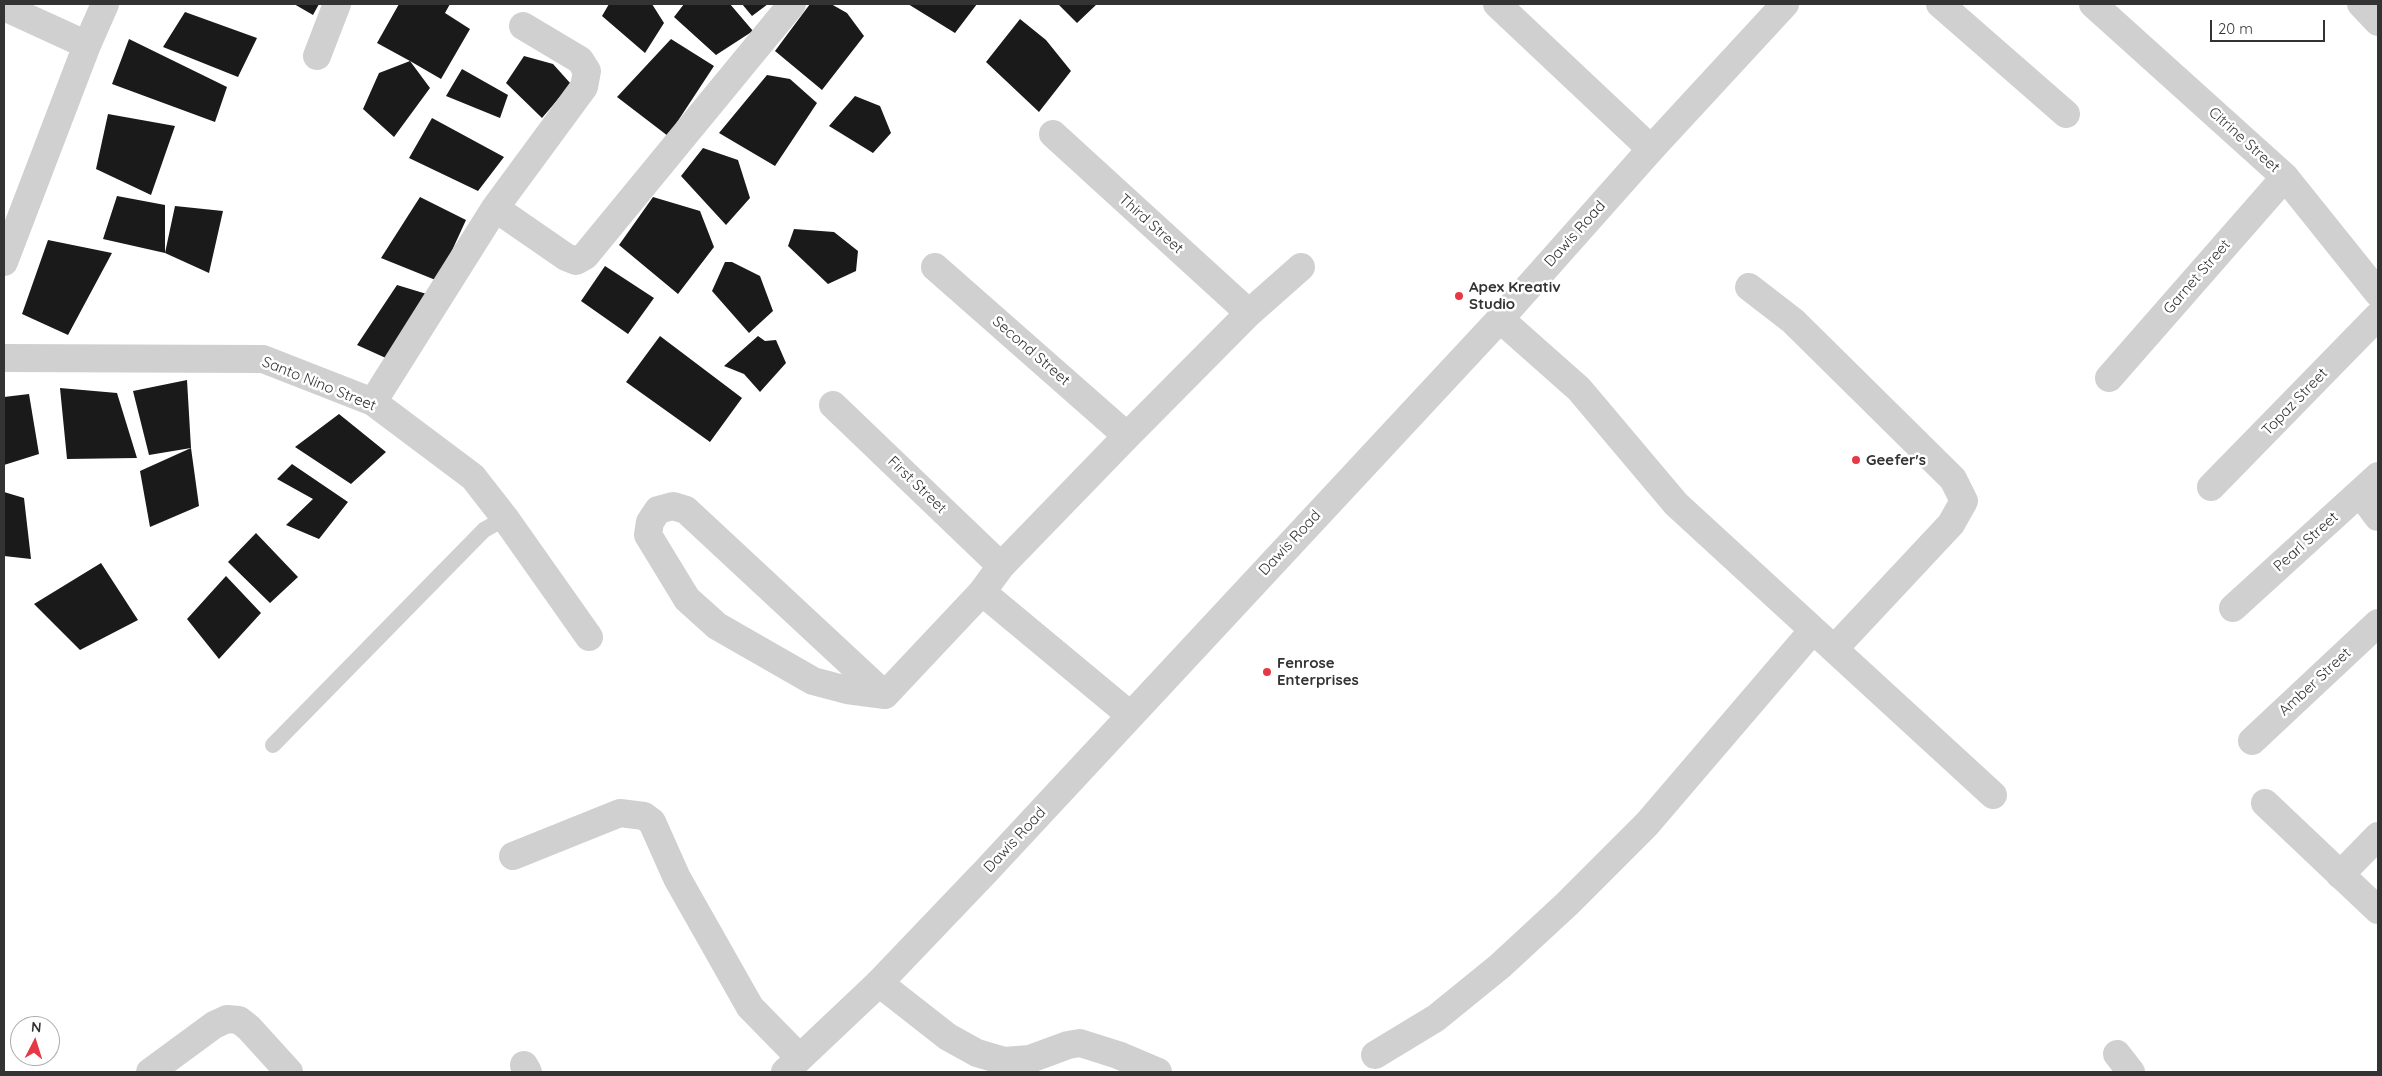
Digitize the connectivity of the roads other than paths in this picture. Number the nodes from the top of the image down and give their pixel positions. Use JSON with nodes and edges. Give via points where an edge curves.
{"nodes":[{"id":1,"x":105,"y":4,"type":"edge"},
{"id":2,"x":337,"y":4,"type":"edge"},
{"id":3,"x":792,"y":4,"type":"edge"},
{"id":4,"x":1498,"y":4,"type":"edge"},
{"id":5,"x":1785,"y":4,"type":"edge"},
{"id":6,"x":1940,"y":4,"type":"edge"},
{"id":7,"x":2093,"y":4,"type":"edge"},
{"id":8,"x":2361,"y":4,"type":"edge"},
{"id":9,"x":4,"y":7,"type":"edge"},
{"id":10,"x":2378,"y":22,"type":"edge"},
{"id":11,"x":522,"y":26,"type":"dead end"},
{"id":12,"x":87,"y":45,"type":"junction"},
{"id":13,"x":317,"y":56,"type":"dead end"},
{"id":14,"x":2066,"y":114,"type":"dead end"},
{"id":15,"x":1053,"y":134,"type":"dead end"},
{"id":16,"x":1651,"y":149,"type":"junction"},
{"id":17,"x":2285,"y":177,"type":"junction"},
{"id":18,"x":495,"y":208,"type":"junction"},
{"id":19,"x":4,"y":262,"type":"edge"},
{"id":20,"x":935,"y":267,"type":"dead end"},
{"id":21,"x":1301,"y":267,"type":"dead end"},
{"id":22,"x":1749,"y":287,"type":"dead end"},
{"id":23,"x":2378,"y":293,"type":"edge"},
{"id":24,"x":1250,"y":313,"type":"junction"},
{"id":25,"x":2378,"y":316,"type":"edge"},
{"id":26,"x":1500,"y":318,"type":"junction"},
{"id":27,"x":4,"y":358,"type":"edge"},
{"id":28,"x":2109,"y":378,"type":"dead end"},
{"id":29,"x":373,"y":402,"type":"junction"},
{"id":30,"x":833,"y":405,"type":"dead end"},
{"id":31,"x":1127,"y":436,"type":"junction"},
{"id":32,"x":2369,"y":484,"type":"edge"},
{"id":33,"x":2211,"y":487,"type":"dead end"},
{"id":34,"x":2378,"y":516,"type":"edge"},
{"id":35,"x":505,"y":518,"type":"junction"},
{"id":36,"x":1001,"y":566,"type":"junction"},
{"id":37,"x":982,"y":592,"type":"junction"},
{"id":38,"x":2233,"y":608,"type":"dead end"},
{"id":39,"x":2378,"y":623,"type":"edge"},
{"id":40,"x":1813,"y":630,"type":"junction"},
{"id":41,"x":589,"y":637,"type":"dead end"},
{"id":42,"x":1834,"y":649,"type":"junction"},
{"id":43,"x":885,"y":695,"type":"junction"},
{"id":44,"x":1130,"y":715,"type":"junction"},
{"id":45,"x":2252,"y":741,"type":"dead end"},
{"id":46,"x":273,"y":745,"type":"dead end"},
{"id":47,"x":1993,"y":795,"type":"dead end"},
{"id":48,"x":2265,"y":803,"type":"dead end"},
{"id":49,"x":2378,"y":836,"type":"edge"},
{"id":50,"x":513,"y":856,"type":"dead end"},
{"id":51,"x":2340,"y":875,"type":"junction"},
{"id":52,"x":2378,"y":910,"type":"edge"},
{"id":53,"x":879,"y":983,"type":"junction"},
{"id":54,"x":1375,"y":1055,"type":"dead end"},
{"id":55,"x":792,"y":1065,"type":"edge"},
{"id":56,"x":150,"y":1072,"type":"edge"},
{"id":57,"x":289,"y":1072,"type":"edge"},
{"id":58,"x":1158,"y":1072,"type":"edge"}],
"edges":[{"from":1,"to":12,"type":"street"},
{"from":2,"to":13,"type":"street"},
{"from":3,"to":18,"type":"street","via":[[585,256],[576,261],[566,257]]},
{"from":4,"to":16,"type":"street"},
{"from":5,"to":16,"type":"street","name":"Dawis Road"},
{"from":6,"to":14,"type":"street"},
{"from":7,"to":17,"type":"street","name":"Citrine Street"},
{"from":8,"to":10,"type":"street"},
{"from":9,"to":12,"type":"street"},
{"from":11,"to":18,"type":"street","via":[[580,60],[587,71],[584,87]]},
{"from":12,"to":19,"type":"street"},
{"from":15,"to":24,"type":"street","name":"Third Street"},
{"from":16,"to":26,"type":"street","name":"Dawis Road"},
{"from":17,"to":23,"type":"street","name":"Citrine Street"},
{"from":17,"to":28,"type":"street","name":"Garnet Street"},
{"from":18,"to":29,"type":"street"},
{"from":20,"to":31,"type":"street","name":"Second Street"},
{"from":21,"to":24,"type":"street"},
{"from":22,"to":42,"type":"street","via":[[1793,321],[1946,472],[1964,501],[1951,524]]},
{"from":24,"to":31,"type":"street"},
{"from":25,"to":33,"type":"street","name":"Topaz Street"},
{"from":26,"to":40,"type":"street","via":[[1579,390],[1676,504]]},
{"from":26,"to":44,"type":"street","name":"Dawis Road"},
{"from":27,"to":29,"type":"street","name":"Santo Nino Street","via":[[263,359]]},
{"from":29,"to":35,"type":"street","name":"Santo Nino Street","via":[[473,477]]},
{"from":30,"to":36,"type":"street","name":"First Street"},
{"from":31,"to":36,"type":"street"},
{"from":32,"to":34,"type":"street"},
{"from":32,"to":38,"type":"street","name":"Pearl Street"},
{"from":35,"to":41,"type":"street","name":"Santo Nino Street"},
{"from":35,"to":46,"type":"lane","via":[[484,530]]},
{"from":36,"to":37,"type":"street"},
{"from":37,"to":43,"type":"street"},
{"from":37,"to":44,"type":"street"},
{"from":39,"to":45,"type":"street","name":"Amber Street"},
{"from":40,"to":42,"type":"street"},
{"from":40,"to":54,"type":"street","via":[[1647,824],[1567,904],[1500,966],[1436,1018]]},
{"from":42,"to":47,"type":"street"},
{"from":43,"to":43,"type":"street","via":[[812,681],[717,626],[687,599],[648,535],[650,522],[658,510],[673,506],[686,510]]},
{"from":44,"to":53,"type":"street","name":"Dawis Road"},
{"from":48,"to":51,"type":"street"},
{"from":49,"to":51,"type":"street"},
{"from":50,"to":55,"type":"street","via":[[620,813],[644,816],[652,822],[677,878],[750,1006]]},
{"from":51,"to":52,"type":"street"},
{"from":53,"to":55,"type":"street","name":"Dawis Road"},
{"from":53,"to":58,"type":"street","via":[[948,1037],[977,1053],[1004,1061],[1030,1059],[1068,1044],[1080,1043]]},
{"from":56,"to":57,"type":"street","via":[[227,1019],[244,1024]]}]}
